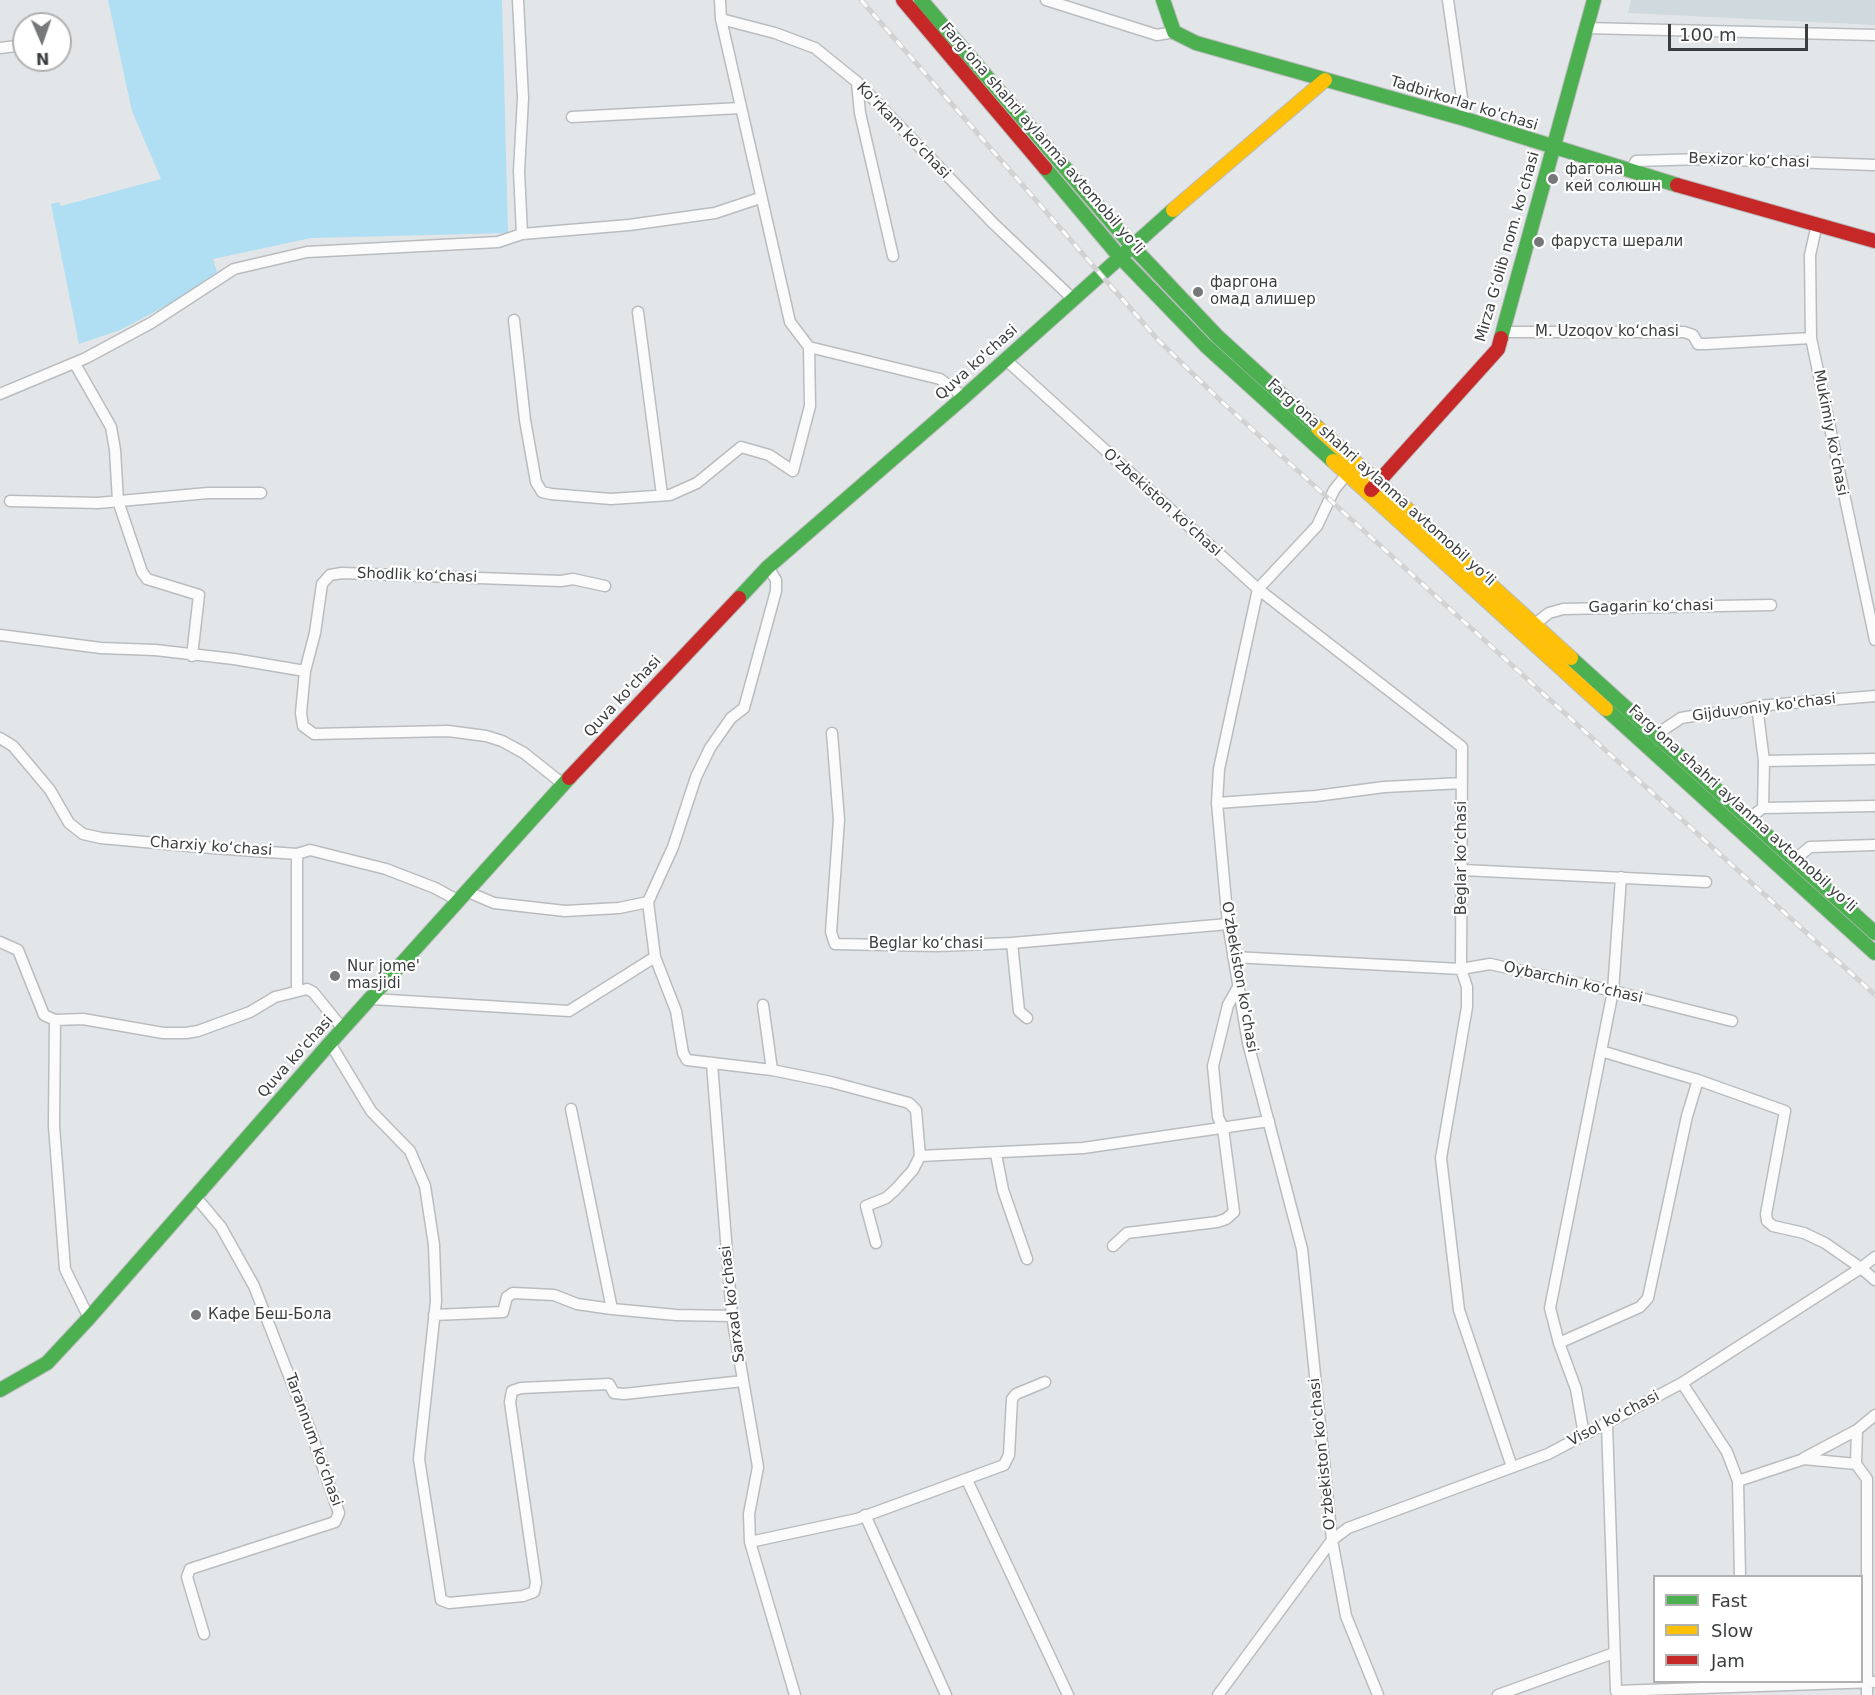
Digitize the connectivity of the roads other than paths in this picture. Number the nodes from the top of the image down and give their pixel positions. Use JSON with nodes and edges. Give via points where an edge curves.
{"nodes":[{"id":1,"x":518,"y":0,"type":"edge"},
{"id":2,"x":720,"y":0,"type":"edge"},
{"id":3,"x":903,"y":0,"type":"edge"},
{"id":4,"x":921,"y":0,"type":"edge"},
{"id":5,"x":1046,"y":0,"type":"edge"},
{"id":6,"x":1162,"y":0,"type":"edge"},
{"id":7,"x":1448,"y":0,"type":"edge"},
{"id":8,"x":1594,"y":0,"type":"edge"},
{"id":9,"x":721,"y":19,"type":"junction"},
{"id":10,"x":1585,"y":28,"type":"junction"},
{"id":11,"x":1174,"y":32,"type":"junction"},
{"id":12,"x":1875,"y":35,"type":"edge"},
{"id":13,"x":1325,"y":80,"type":"junction"},
{"id":14,"x":857,"y":82,"type":"junction"},
{"id":15,"x":740,"y":108,"type":"junction"},
{"id":16,"x":572,"y":117,"type":"dead end"},
{"id":17,"x":1465,"y":119,"type":"junction"},
{"id":18,"x":1553,"y":149,"type":"junction"},
{"id":19,"x":1875,"y":165,"type":"edge"},
{"id":20,"x":1630,"y":172,"type":"junction"},
{"id":21,"x":760,"y":198,"type":"junction"},
{"id":22,"x":1817,"y":224,"type":"junction"},
{"id":23,"x":522,"y":234,"type":"junction"},
{"id":24,"x":1875,"y":241,"type":"edge"},
{"id":25,"x":1132,"y":246,"type":"junction"},
{"id":26,"x":892,"y":256,"type":"dead end"},
{"id":27,"x":1119,"y":256,"type":"junction"},
{"id":28,"x":1072,"y":298,"type":"junction"},
{"id":29,"x":638,"y":312,"type":"dead end"},
{"id":30,"x":514,"y":320,"type":"dead end"},
{"id":31,"x":1504,"y":332,"type":"junction"},
{"id":32,"x":1811,"y":338,"type":"junction"},
{"id":33,"x":809,"y":347,"type":"junction"},
{"id":34,"x":1005,"y":359,"type":"junction"},
{"id":35,"x":75,"y":364,"type":"junction"},
{"id":36,"x":0,"y":394,"type":"edge"},
{"id":37,"x":964,"y":397,"type":"junction"},
{"id":38,"x":1346,"y":475,"type":"junction"},
{"id":39,"x":1379,"y":482,"type":"junction"},
{"id":40,"x":261,"y":493,"type":"dead end"},
{"id":41,"x":1367,"y":494,"type":"junction"},
{"id":42,"x":662,"y":495,"type":"junction"},
{"id":43,"x":10,"y":501,"type":"dead end"},
{"id":44,"x":118,"y":501,"type":"junction"},
{"id":45,"x":768,"y":567,"type":"junction"},
{"id":46,"x":605,"y":586,"type":"dead end"},
{"id":47,"x":1258,"y":589,"type":"junction"},
{"id":48,"x":1771,"y":605,"type":"dead end"},
{"id":49,"x":1536,"y":623,"type":"junction"},
{"id":50,"x":0,"y":636,"type":"edge"},
{"id":51,"x":1875,"y":640,"type":"edge"},
{"id":52,"x":192,"y":656,"type":"junction"},
{"id":53,"x":305,"y":671,"type":"junction"},
{"id":54,"x":1875,"y":696,"type":"edge"},
{"id":55,"x":1757,"y":706,"type":"junction"},
{"id":56,"x":832,"y":734,"type":"dead end"},
{"id":57,"x":1657,"y":734,"type":"junction"},
{"id":58,"x":0,"y":738,"type":"edge"},
{"id":59,"x":1875,"y":759,"type":"edge"},
{"id":60,"x":1764,"y":761,"type":"junction"},
{"id":61,"x":1462,"y":783,"type":"junction"},
{"id":62,"x":563,"y":784,"type":"junction"},
{"id":63,"x":1218,"y":803,"type":"junction"},
{"id":64,"x":1875,"y":806,"type":"edge"},
{"id":65,"x":1763,"y":808,"type":"junction"},
{"id":66,"x":1749,"y":818,"type":"junction"},
{"id":67,"x":1875,"y":845,"type":"edge"},
{"id":68,"x":297,"y":854,"type":"junction"},
{"id":69,"x":1794,"y":860,"type":"junction"},
{"id":70,"x":1463,"y":870,"type":"junction"},
{"id":71,"x":1621,"y":877,"type":"junction"},
{"id":72,"x":1706,"y":882,"type":"dead end"},
{"id":73,"x":464,"y":896,"type":"junction"},
{"id":74,"x":648,"y":902,"type":"junction"},
{"id":75,"x":1228,"y":924,"type":"junction"},
{"id":76,"x":1875,"y":933,"type":"edge"},
{"id":77,"x":0,"y":942,"type":"edge"},
{"id":78,"x":1012,"y":943,"type":"junction"},
{"id":79,"x":1875,"y":953,"type":"edge"},
{"id":80,"x":656,"y":957,"type":"junction"},
{"id":81,"x":1233,"y":957,"type":"junction"},
{"id":82,"x":1461,"y":969,"type":"junction"},
{"id":83,"x":1238,"y":989,"type":"junction"},
{"id":84,"x":297,"y":990,"type":"junction"},
{"id":85,"x":1613,"y":991,"type":"junction"},
{"id":86,"x":372,"y":999,"type":"junction"},
{"id":87,"x":763,"y":1005,"type":"dead end"},
{"id":88,"x":1027,"y":1018,"type":"dead end"},
{"id":89,"x":55,"y":1020,"type":"junction"},
{"id":90,"x":1732,"y":1021,"type":"dead end"},
{"id":91,"x":344,"y":1029,"type":"junction"},
{"id":92,"x":330,"y":1043,"type":"junction"},
{"id":93,"x":1601,"y":1051,"type":"junction"},
{"id":94,"x":712,"y":1064,"type":"junction"},
{"id":95,"x":772,"y":1070,"type":"junction"},
{"id":96,"x":1698,"y":1080,"type":"junction"},
{"id":97,"x":571,"y":1108,"type":"dead end"},
{"id":98,"x":1269,"y":1121,"type":"junction"},
{"id":99,"x":1223,"y":1128,"type":"junction"},
{"id":100,"x":996,"y":1154,"type":"junction"},
{"id":101,"x":920,"y":1156,"type":"junction"},
{"id":102,"x":195,"y":1196,"type":"junction"},
{"id":103,"x":876,"y":1243,"type":"dead end"},
{"id":104,"x":1113,"y":1246,"type":"dead end"},
{"id":105,"x":1875,"y":1257,"type":"edge"},
{"id":106,"x":1027,"y":1259,"type":"dead end"},
{"id":107,"x":1861,"y":1268,"type":"junction"},
{"id":108,"x":1875,"y":1280,"type":"edge"},
{"id":109,"x":612,"y":1309,"type":"junction"},
{"id":110,"x":434,"y":1316,"type":"junction"},
{"id":111,"x":732,"y":1316,"type":"junction"},
{"id":112,"x":89,"y":1318,"type":"junction"},
{"id":113,"x":1559,"y":1343,"type":"junction"},
{"id":114,"x":743,"y":1381,"type":"junction"},
{"id":115,"x":1045,"y":1382,"type":"dead end"},
{"id":116,"x":1682,"y":1383,"type":"junction"},
{"id":117,"x":0,"y":1390,"type":"edge"},
{"id":118,"x":1875,"y":1415,"type":"edge"},
{"id":119,"x":1608,"y":1424,"type":"junction"},
{"id":120,"x":1857,"y":1430,"type":"junction"},
{"id":121,"x":1584,"y":1436,"type":"junction"},
{"id":122,"x":1804,"y":1459,"type":"junction"},
{"id":123,"x":1856,"y":1464,"type":"junction"},
{"id":124,"x":1512,"y":1467,"type":"junction"},
{"id":125,"x":968,"y":1480,"type":"junction"},
{"id":126,"x":1738,"y":1481,"type":"junction"},
{"id":127,"x":865,"y":1515,"type":"junction"},
{"id":128,"x":1332,"y":1540,"type":"junction"},
{"id":129,"x":750,"y":1542,"type":"junction"},
{"id":130,"x":1740,"y":1575,"type":"edge"},
{"id":131,"x":204,"y":1634,"type":"dead end"},
{"id":132,"x":1614,"y":1653,"type":"junction"},
{"id":133,"x":1871,"y":1682,"type":"edge"},
{"id":134,"x":1806,"y":1683,"type":"edge"},
{"id":135,"x":1742,"y":1684,"type":"edge"},
{"id":136,"x":795,"y":1695,"type":"edge"},
{"id":137,"x":946,"y":1695,"type":"edge"},
{"id":138,"x":1068,"y":1695,"type":"edge"},
{"id":139,"x":1218,"y":1695,"type":"edge"},
{"id":140,"x":1378,"y":1695,"type":"edge"},
{"id":141,"x":1498,"y":1695,"type":"edge"},
{"id":142,"x":1867,"y":1695,"type":"edge"}],
"edges":[{"from":1,"to":23,"type":"street","via":[[523,98],[519,171]]},
{"from":2,"to":9,"type":"street"},
{"from":3,"to":27,"type":"main road","name":"Fargʻona shahri aylanma avtomobil yoʻli"},
{"from":4,"to":25,"type":"main road","name":"Fargʻona shahri aylanma avtomobil yoʻli"},
{"from":5,"to":11,"type":"street","name":"Tadbirkorlar ko'chasi","via":[[1156,35]]},
{"from":6,"to":11,"type":"main road"},
{"from":7,"to":17,"type":"street"},
{"from":8,"to":10,"type":"main road","name":"Mirza G‘olib nom. ko‘chasi"},
{"from":9,"to":14,"type":"street","name":"Koʻrkam koʻchasi","via":[[815,48]]},
{"from":9,"to":15,"type":"street"},
{"from":10,"to":12,"type":"street"},
{"from":10,"to":18,"type":"main road","name":"Mirza G‘olib nom. ko‘chasi"},
{"from":11,"to":13,"type":"main road","name":"Tadbirkorlar ko'chasi","via":[[1196,43]]},
{"from":13,"to":17,"type":"main road","name":"Tadbirkorlar ko'chasi"},
{"from":13,"to":25,"type":"main road","name":"Quva ko'chasi"},
{"from":14,"to":26,"type":"street","via":[[860,113]]},
{"from":14,"to":28,"type":"street","name":"Koʻrkam koʻchasi","via":[[992,222]]},
{"from":15,"to":16,"type":"street"},
{"from":15,"to":21,"type":"street"},
{"from":17,"to":18,"type":"main road","name":"Tadbirkorlar ko'chasi"},
{"from":18,"to":20,"type":"main road","name":"Tadbirkorlar ko'chasi"},
{"from":18,"to":31,"type":"main road","name":"Mirza G‘olib nom. ko‘chasi"},
{"from":19,"to":20,"type":"street","name":"Bexizor koʻchasi","via":[[1702,159],[1636,161]]},
{"from":20,"to":22,"type":"main road","name":"Tadbirkorlar ko'chasi"},
{"from":21,"to":23,"type":"street","via":[[715,213]]},
{"from":21,"to":33,"type":"street","via":[[790,322]]},
{"from":22,"to":24,"type":"main road","name":"Tadbirkorlar ko'chasi"},
{"from":22,"to":32,"type":"street","name":"Mukimiy ko'chasi","via":[[1810,255]]},
{"from":23,"to":35,"type":"street","via":[[498,242],[307,252],[234,269],[152,323]]},
{"from":25,"to":27,"type":"main road","name":"Quva ko'chasi"},
{"from":25,"to":39,"type":"main road","name":"Fargʻona shahri aylanma avtomobil yoʻli","via":[[1218,337]]},
{"from":27,"to":28,"type":"main road","name":"Quva ko'chasi"},
{"from":27,"to":38,"type":"main road","name":"Fargʻona shahri aylanma avtomobil yoʻli","via":[[1206,346]]},
{"from":28,"to":34,"type":"main road","name":"Quva ko'chasi"},
{"from":29,"to":42,"type":"street"},
{"from":30,"to":42,"type":"street","via":[[525,420],[538,488],[551,495],[611,499]]},
{"from":31,"to":32,"type":"street","name":"M. Uzoqov koʻchasi","via":[[1684,332],[1693,335],[1698,344]]},
{"from":31,"to":39,"type":"main road","name":"Mirza G‘olib nom. ko‘chasi","via":[[1496,352]]},
{"from":32,"to":51,"type":"street","name":"Mukimiy ko'chasi"},
{"from":33,"to":37,"type":"street","via":[[940,379]]},
{"from":33,"to":42,"type":"street","via":[[810,405],[793,471],[769,455],[741,447],[697,483]]},
{"from":34,"to":37,"type":"main road","name":"Quva ko'chasi"},
{"from":34,"to":47,"type":"street","name":"O'zbekiston ko'chasi"},
{"from":35,"to":36,"type":"street"},
{"from":35,"to":44,"type":"street","via":[[107,417],[114,437]]},
{"from":37,"to":45,"type":"main road","name":"Quva ko'chasi"},
{"from":38,"to":41,"type":"main road","name":"Fargʻona shahri aylanma avtomobil yoʻli"},
{"from":38,"to":47,"type":"street","via":[[1334,490],[1317,526]]},
{"from":39,"to":41,"type":"main road","name":"Mirza G‘olib nom. ko‘chasi"},
{"from":39,"to":49,"type":"main road","name":"Fargʻona shahri aylanma avtomobil yoʻli"},
{"from":40,"to":44,"type":"street"},
{"from":41,"to":79,"type":"main road","name":"Fargʻona shahri aylanma avtomobil yoʻli"},
{"from":43,"to":44,"type":"street"},
{"from":44,"to":52,"type":"street","via":[[144,576],[199,595]]},
{"from":45,"to":62,"type":"main road","name":"Quva ko'chasi"},
{"from":45,"to":74,"type":"street","via":[[776,580],[776,591],[744,708],[731,718],[710,748]]},
{"from":46,"to":53,"type":"street","name":"Shodlik koʻchasi","via":[[573,579],[561,582],[330,575],[322,584]]},
{"from":47,"to":61,"type":"street","name":"Beglar koʻchasi","via":[[1462,747]]},
{"from":47,"to":63,"type":"street","name":"O'zbekiston ko'chasi","via":[[1219,769]]},
{"from":48,"to":49,"type":"street","name":"Gagarin koʻchasi","via":[[1563,609]]},
{"from":49,"to":57,"type":"main road","name":"Fargʻona shahri aylanma avtomobil yoʻli"},
{"from":50,"to":52,"type":"street"},
{"from":52,"to":53,"type":"street"},
{"from":53,"to":62,"type":"street","name":"Shodlik koʻchasi","via":[[301,713],[303,726],[314,734],[448,731],[486,736],[524,753]]},
{"from":54,"to":55,"type":"street","name":"Gijduvoniy ko'chasi"},
{"from":55,"to":57,"type":"street","name":"Gijduvoniy ko'chasi","via":[[1681,718]]},
{"from":55,"to":60,"type":"street"},
{"from":56,"to":78,"type":"street","name":"Beglar koʻchasi","via":[[839,820],[832,941],[937,946]]},
{"from":57,"to":66,"type":"main road","name":"Fargʻona shahri aylanma avtomobil yoʻli"},
{"from":58,"to":68,"type":"street","name":"Charxiy koʻchasi","via":[[13,746],[50,790],[69,823],[83,834]]},
{"from":59,"to":60,"type":"street"},
{"from":60,"to":65,"type":"street"},
{"from":61,"to":63,"type":"street"},
{"from":61,"to":70,"type":"street","name":"Beglar koʻchasi"},
{"from":62,"to":73,"type":"main road","name":"Quva ko'chasi"},
{"from":63,"to":75,"type":"street","name":"O'zbekiston ko'chasi"},
{"from":64,"to":65,"type":"street"},
{"from":65,"to":66,"type":"street"},
{"from":66,"to":69,"type":"main road","name":"Fargʻona shahri aylanma avtomobil yoʻli"},
{"from":67,"to":69,"type":"street","via":[[1810,847]]},
{"from":68,"to":73,"type":"street","name":"Charxiy koʻchasi","via":[[309,850]]},
{"from":68,"to":84,"type":"street"},
{"from":69,"to":76,"type":"main road","name":"Fargʻona shahri aylanma avtomobil yoʻli"},
{"from":70,"to":71,"type":"street"},
{"from":70,"to":82,"type":"street","name":"Beglar koʻchasi"},
{"from":71,"to":72,"type":"street"},
{"from":71,"to":85,"type":"street"},
{"from":73,"to":74,"type":"street","name":"Charxiy koʻchasi","via":[[565,911]]},
{"from":73,"to":86,"type":"main road","name":"Quva ko'chasi"},
{"from":74,"to":80,"type":"street"},
{"from":75,"to":78,"type":"street","name":"Beglar koʻchasi"},
{"from":75,"to":81,"type":"street","name":"O'zbekiston ko'chasi"},
{"from":77,"to":89,"type":"street","via":[[18,950],[44,1015]]},
{"from":78,"to":88,"type":"street","via":[[1019,1011]]},
{"from":80,"to":86,"type":"street","via":[[569,1011]]},
{"from":80,"to":94,"type":"street","via":[[676,1011],[685,1056],[691,1062]]},
{"from":81,"to":82,"type":"street","name":"Oybarchin koʻchasi"},
{"from":81,"to":83,"type":"street","name":"O'zbekiston ko'chasi"},
{"from":82,"to":85,"type":"street","name":"Oybarchin koʻchasi","via":[[1490,964]]},
{"from":82,"to":124,"type":"street","name":"Beglar koʻchasi","via":[[1467,987],[1467,1007],[1442,1144],[1443,1181],[1460,1310]]},
{"from":83,"to":98,"type":"street","name":"O'zbekiston ko'chasi"},
{"from":83,"to":99,"type":"street","via":[[1227,1005],[1213,1066],[1218,1117]]},
{"from":84,"to":89,"type":"street","via":[[250,1012],[186,1033]]},
{"from":84,"to":91,"type":"street","via":[[313,992]]},
{"from":85,"to":90,"type":"street","name":"Oybarchin koʻchasi"},
{"from":85,"to":93,"type":"street"},
{"from":86,"to":91,"type":"main road","name":"Quva ko'chasi"},
{"from":87,"to":95,"type":"street"},
{"from":89,"to":112,"type":"street","via":[[54,1126],[65,1269]]},
{"from":91,"to":92,"type":"main road","name":"Quva ko'chasi"},
{"from":92,"to":102,"type":"main road","name":"Quva ko'chasi"},
{"from":92,"to":110,"type":"street","via":[[371,1111],[410,1151],[425,1186],[434,1245]]},
{"from":93,"to":96,"type":"street"},
{"from":93,"to":113,"type":"street","via":[[1550,1308]]},
{"from":94,"to":95,"type":"street"},
{"from":94,"to":111,"type":"street","name":"Sarxad koʻchasi"},
{"from":95,"to":101,"type":"street","via":[[912,1105]]},
{"from":96,"to":107,"type":"street","via":[[1785,1111],[1767,1221],[1825,1243]]},
{"from":96,"to":113,"type":"street","via":[[1648,1298],[1640,1307]]},
{"from":97,"to":109,"type":"street"},
{"from":98,"to":99,"type":"street"},
{"from":98,"to":128,"type":"street","name":"O'zbekiston ko'chasi","via":[[1305,1270]]},
{"from":99,"to":100,"type":"street","via":[[1083,1148]]},
{"from":99,"to":104,"type":"street","via":[[1235,1206],[1232,1216],[1208,1223],[1128,1233]]},
{"from":100,"to":101,"type":"street"},
{"from":100,"to":106,"type":"street","via":[[1003,1190]]},
{"from":101,"to":103,"type":"street","via":[[896,1189],[866,1206]]},
{"from":102,"to":112,"type":"main road","name":"Quva ko'chasi"},
{"from":102,"to":131,"type":"street","name":"Tarannum koʻchasi","via":[[221,1227],[254,1286],[339,1513],[334,1522],[190,1569],[187,1577]]},
{"from":105,"to":107,"type":"street","name":"Visol koʻchasi"},
{"from":107,"to":108,"type":"street"},
{"from":107,"to":116,"type":"street","name":"Visol koʻchasi"},
{"from":109,"to":110,"type":"street","via":[[577,1304],[554,1295],[513,1293],[499,1313]]},
{"from":109,"to":111,"type":"street"},
{"from":110,"to":114,"type":"street","via":[[420,1459],[439,1592],[441,1600],[449,1603],[534,1592],[536,1583],[510,1402],[512,1391],[609,1384],[614,1393],[624,1394]]},
{"from":111,"to":114,"type":"street","name":"Sarxad koʻchasi"},
{"from":112,"to":117,"type":"main road","name":"Quva ko'chasi","via":[[47,1363]]},
{"from":113,"to":121,"type":"street","via":[[1576,1389]]},
{"from":114,"to":129,"type":"street","name":"Sarxad koʻchasi","via":[[758,1467],[749,1514]]},
{"from":115,"to":125,"type":"street","via":[[1012,1399],[1009,1455],[1004,1465]]},
{"from":116,"to":119,"type":"street","name":"Visol koʻchasi"},
{"from":116,"to":126,"type":"street","via":[[1727,1452]]},
{"from":118,"to":120,"type":"street"},
{"from":119,"to":121,"type":"street","name":"Visol koʻchasi"},
{"from":119,"to":132,"type":"street"},
{"from":120,"to":122,"type":"street"},
{"from":120,"to":123,"type":"street"},
{"from":121,"to":124,"type":"street","name":"Visol koʻchasi"},
{"from":122,"to":123,"type":"street"},
{"from":122,"to":126,"type":"street"},
{"from":123,"to":133,"type":"street","via":[[1868,1479]]},
{"from":124,"to":128,"type":"street","name":"Visol koʻchasi","via":[[1368,1519]]},
{"from":125,"to":127,"type":"street"},
{"from":125,"to":138,"type":"street"},
{"from":126,"to":130,"type":"street"},
{"from":127,"to":129,"type":"street"},
{"from":127,"to":137,"type":"street"},
{"from":128,"to":139,"type":"street"},
{"from":128,"to":140,"type":"street","name":"O'zbekiston ko'chasi","via":[[1346,1616]]},
{"from":129,"to":136,"type":"street","name":"Sarxad koʻchasi"},
{"from":132,"to":135,"type":"street","via":[[1616,1691]]},
{"from":132,"to":141,"type":"street"},
{"from":133,"to":142,"type":"street"},
{"from":134,"to":135,"type":"street"}]}
